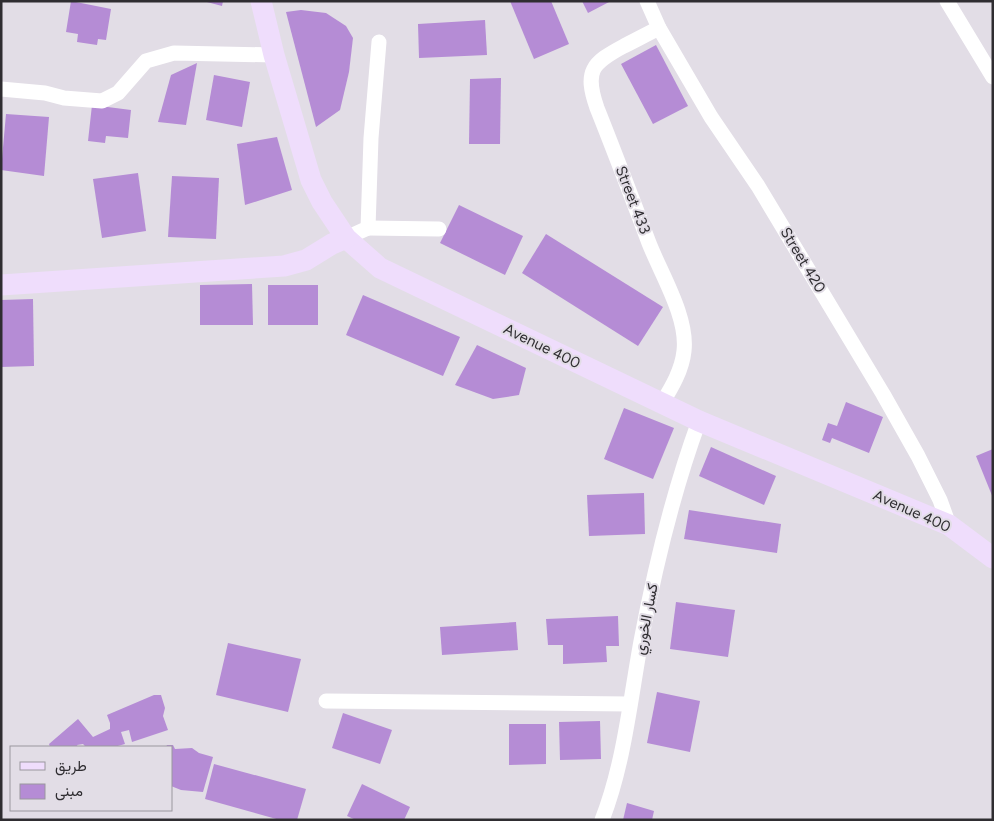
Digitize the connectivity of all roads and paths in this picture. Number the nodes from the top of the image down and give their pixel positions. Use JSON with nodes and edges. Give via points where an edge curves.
{"nodes":[{"id":1,"x":261,"y":1,"type":"edge"},
{"id":2,"x":647,"y":1,"type":"edge"},
{"id":3,"x":947,"y":1,"type":"edge"},
{"id":4,"x":659,"y":28,"type":"junction"},
{"id":5,"x":379,"y":42,"type":"dead end"},
{"id":6,"x":274,"y":54,"type":"junction"},
{"id":7,"x":993,"y":77,"type":"edge"},
{"id":8,"x":1,"y":89,"type":"edge"},
{"id":9,"x":368,"y":228,"type":"junction"},
{"id":10,"x":439,"y":228,"type":"dead end"},
{"id":11,"x":346,"y":238,"type":"junction"},
{"id":12,"x":1,"y":285,"type":"edge"},
{"id":13,"x":662,"y":403,"type":"junction"},
{"id":14,"x":699,"y":421,"type":"junction"},
{"id":15,"x":949,"y":525,"type":"junction"},
{"id":16,"x":993,"y":558,"type":"edge"},
{"id":17,"x":326,"y":701,"type":"dead end"},
{"id":18,"x":630,"y":704,"type":"junction"},
{"id":19,"x":602,"y":820,"type":"edge"}],
"edges":[{"from":1,"to":6,"type":"main road","name":"Avenue 400"},
{"from":2,"to":4,"type":"street","name":"Street 420"},
{"from":3,"to":7,"type":"street"},
{"from":4,"to":13,"type":"street","name":"Street 433","via":[[606,55],[593,73],[592,86],[597,108],[670,288],[683,332],[684,350],[679,372]]},
{"from":4,"to":15,"type":"street","name":"Street 420","via":[[883,394],[918,456]]},
{"from":5,"to":9,"type":"street"},
{"from":6,"to":8,"type":"street","via":[[174,53],[160,56],[146,61],[118,93],[102,101]]},
{"from":6,"to":11,"type":"main road","name":"Avenue 400","via":[[311,180]]},
{"from":9,"to":10,"type":"street"},
{"from":9,"to":11,"type":"street"},
{"from":11,"to":12,"type":"main road","via":[[306,260],[284,266]]},
{"from":11,"to":13,"type":"main road","name":"Avenue 400","via":[[380,268]]},
{"from":13,"to":14,"type":"main road","name":"Avenue 400"},
{"from":14,"to":15,"type":"main road","name":"Avenue 400"},
{"from":14,"to":18,"type":"street","name":"كسار الخوري","via":[[659,554]]},
{"from":15,"to":16,"type":"main road","name":"Avenue 400"},
{"from":17,"to":18,"type":"street"},
{"from":18,"to":19,"type":"street","name":"كسار الخوري","via":[[618,767]]}]}
